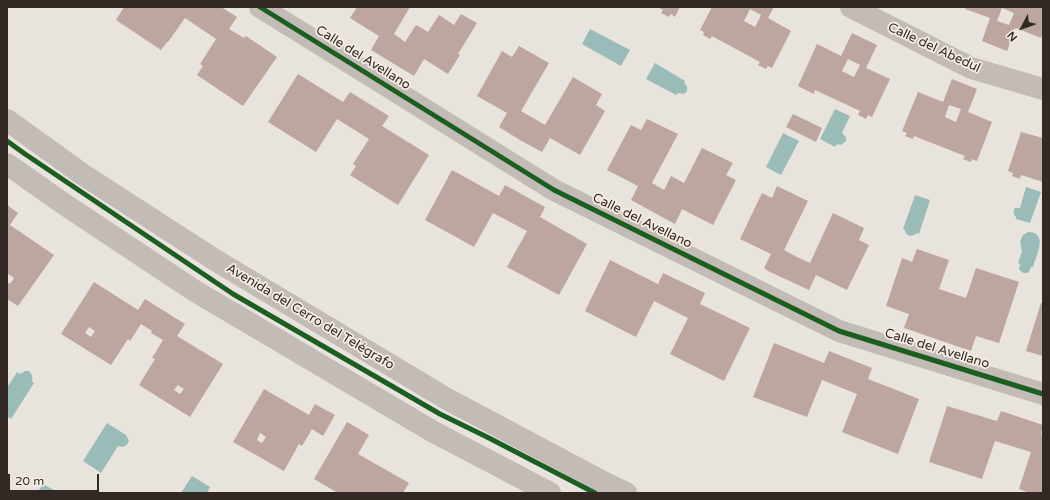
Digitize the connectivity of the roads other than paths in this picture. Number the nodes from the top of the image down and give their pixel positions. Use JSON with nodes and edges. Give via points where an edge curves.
{"nodes":[{"id":1,"x":260,"y":7,"type":"edge"},
{"id":2,"x":851,"y":7,"type":"edge"},
{"id":3,"x":1043,"y":89,"type":"edge"},
{"id":4,"x":7,"y":120,"type":"edge"},
{"id":5,"x":7,"y":164,"type":"edge"},
{"id":6,"x":1043,"y":394,"type":"edge"},
{"id":7,"x":550,"y":493,"type":"edge"},
{"id":8,"x":626,"y":493,"type":"edge"}],
"edges":[{"from":1,"to":6,"type":"street","name":"Calle del Avellano","via":[[554,190],[824,324],[839,331]]},
{"from":2,"to":3,"type":"street","name":"Calle del Abedul","via":[[971,68]]},
{"from":4,"to":8,"type":"street","name":"Avenida del Cerro del Telégrafo","via":[[82,174],[221,264],[447,399]]},
{"from":5,"to":7,"type":"street","via":[[194,291],[432,431]]}]}
